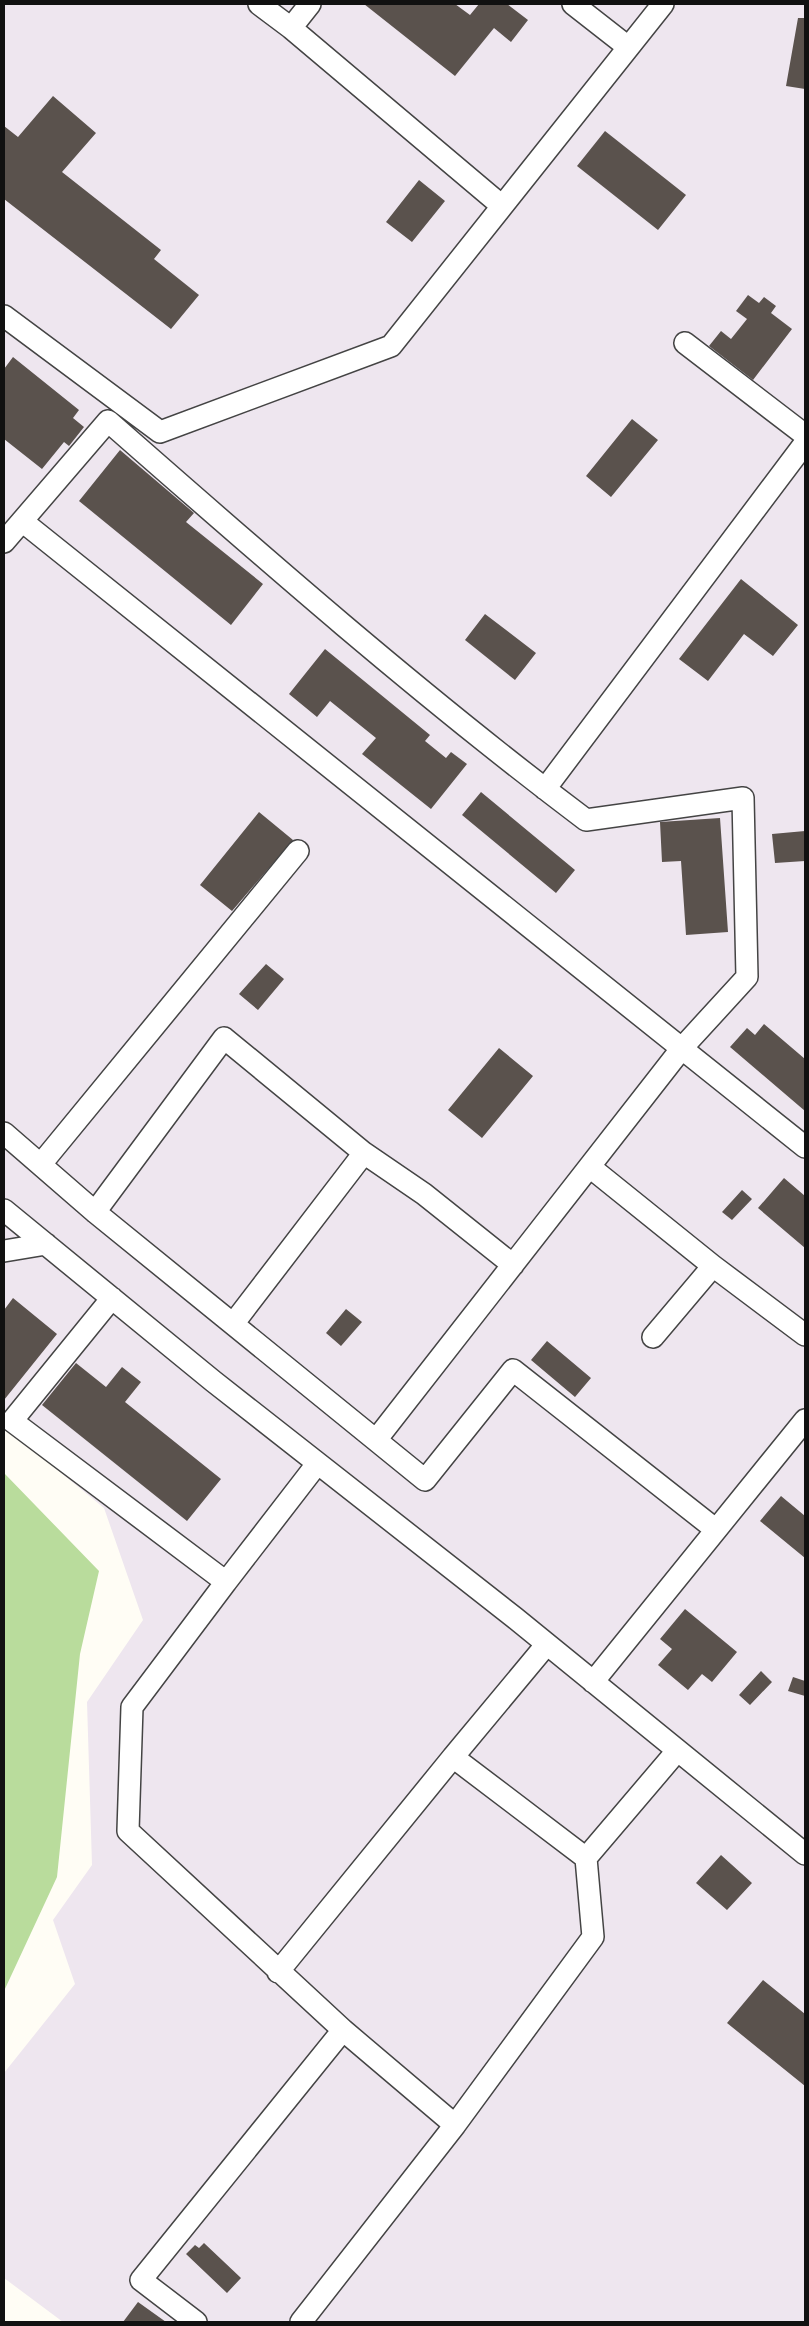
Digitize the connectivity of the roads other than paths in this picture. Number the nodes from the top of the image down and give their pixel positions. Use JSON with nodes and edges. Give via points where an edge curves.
{"nodes":[{"id":1,"x":259,"y":4,"type":"edge"},
{"id":2,"x":310,"y":4,"type":"edge"},
{"id":3,"x":574,"y":4,"type":"edge"},
{"id":4,"x":663,"y":4,"type":"edge"},
{"id":5,"x":291,"y":28,"type":"junction"},
{"id":6,"x":628,"y":47,"type":"junction"},
{"id":7,"x":502,"y":206,"type":"junction"},
{"id":8,"x":4,"y":316,"type":"edge"},
{"id":9,"x":685,"y":343,"type":"dead end"},
{"id":10,"x":805,"y":435,"type":"edge"},
{"id":11,"x":805,"y":443,"type":"edge"},
{"id":12,"x":22,"y":521,"type":"junction"},
{"id":13,"x":4,"y":542,"type":"edge"},
{"id":14,"x":545,"y":789,"type":"junction"},
{"id":15,"x":298,"y":851,"type":"dead end"},
{"id":16,"x":682,"y":1048,"type":"junction"},
{"id":17,"x":4,"y":1132,"type":"edge"},
{"id":18,"x":805,"y":1147,"type":"edge"},
{"id":19,"x":364,"y":1153,"type":"junction"},
{"id":20,"x":41,"y":1164,"type":"junction"},
{"id":21,"x":590,"y":1167,"type":"junction"},
{"id":22,"x":4,"y":1210,"type":"edge"},
{"id":23,"x":95,"y":1212,"type":"junction"},
{"id":24,"x":46,"y":1244,"type":"junction"},
{"id":25,"x":4,"y":1251,"type":"edge"},
{"id":26,"x":513,"y":1265,"type":"junction"},
{"id":27,"x":713,"y":1266,"type":"junction"},
{"id":28,"x":112,"y":1298,"type":"junction"},
{"id":29,"x":233,"y":1324,"type":"junction"},
{"id":30,"x":805,"y":1335,"type":"edge"},
{"id":31,"x":653,"y":1337,"type":"dead end"},
{"id":32,"x":805,"y":1420,"type":"edge"},
{"id":33,"x":376,"y":1440,"type":"junction"},
{"id":34,"x":317,"y":1464,"type":"junction"},
{"id":35,"x":715,"y":1529,"type":"junction"},
{"id":36,"x":226,"y":1582,"type":"junction"},
{"id":37,"x":547,"y":1644,"type":"junction"},
{"id":38,"x":593,"y":1682,"type":"junction"},
{"id":39,"x":677,"y":1751,"type":"junction"},
{"id":40,"x":453,"y":1757,"type":"junction"},
{"id":41,"x":805,"y":1854,"type":"edge"},
{"id":42,"x":586,"y":1858,"type":"junction"},
{"id":43,"x":278,"y":1972,"type":"junction"},
{"id":44,"x":343,"y":2030,"type":"junction"},
{"id":45,"x":455,"y":2125,"type":"junction"},
{"id":46,"x":196,"y":2322,"type":"edge"},
{"id":47,"x":301,"y":2322,"type":"edge"}],
"edges":[{"from":1,"to":5,"type":"street"},
{"from":2,"to":5,"type":"street"},
{"from":3,"to":6,"type":"street"},
{"from":4,"to":6,"type":"street"},
{"from":5,"to":7,"type":"street"},
{"from":6,"to":7,"type":"street"},
{"from":7,"to":8,"type":"street","via":[[391,346],[160,432]]},
{"from":9,"to":10,"type":"street"},
{"from":11,"to":14,"type":"street"},
{"from":12,"to":13,"type":"street"},
{"from":12,"to":14,"type":"street","via":[[108,421],[270,564],[486,744]]},
{"from":12,"to":16,"type":"street"},
{"from":14,"to":16,"type":"street","via":[[586,820],[743,798],[747,978]]},
{"from":15,"to":20,"type":"street"},
{"from":16,"to":18,"type":"street"},
{"from":16,"to":21,"type":"street"},
{"from":17,"to":20,"type":"street"},
{"from":19,"to":23,"type":"street","via":[[224,1038]]},
{"from":19,"to":26,"type":"street","via":[[424,1194]]},
{"from":19,"to":29,"type":"street"},
{"from":20,"to":23,"type":"street"},
{"from":21,"to":26,"type":"street"},
{"from":21,"to":27,"type":"street"},
{"from":22,"to":24,"type":"street"},
{"from":23,"to":29,"type":"street"},
{"from":24,"to":25,"type":"street"},
{"from":24,"to":28,"type":"street"},
{"from":26,"to":33,"type":"street"},
{"from":27,"to":30,"type":"street"},
{"from":27,"to":31,"type":"street"},
{"from":28,"to":34,"type":"street"},
{"from":28,"to":36,"type":"street","via":[[12,1421]]},
{"from":29,"to":33,"type":"street"},
{"from":32,"to":35,"type":"street"},
{"from":33,"to":35,"type":"street","via":[[425,1480],[513,1370]]},
{"from":34,"to":36,"type":"street"},
{"from":34,"to":37,"type":"street"},
{"from":35,"to":38,"type":"street"},
{"from":36,"to":43,"type":"street","via":[[132,1707],[128,1832]]},
{"from":37,"to":38,"type":"street"},
{"from":37,"to":40,"type":"street"},
{"from":38,"to":39,"type":"street"},
{"from":39,"to":41,"type":"street"},
{"from":39,"to":42,"type":"street"},
{"from":40,"to":42,"type":"street"},
{"from":40,"to":43,"type":"street"},
{"from":42,"to":45,"type":"street","via":[[593,1936]]},
{"from":43,"to":44,"type":"street"},
{"from":44,"to":45,"type":"street"},
{"from":44,"to":46,"type":"street","via":[[141,2280]]},
{"from":45,"to":47,"type":"street"}]}
